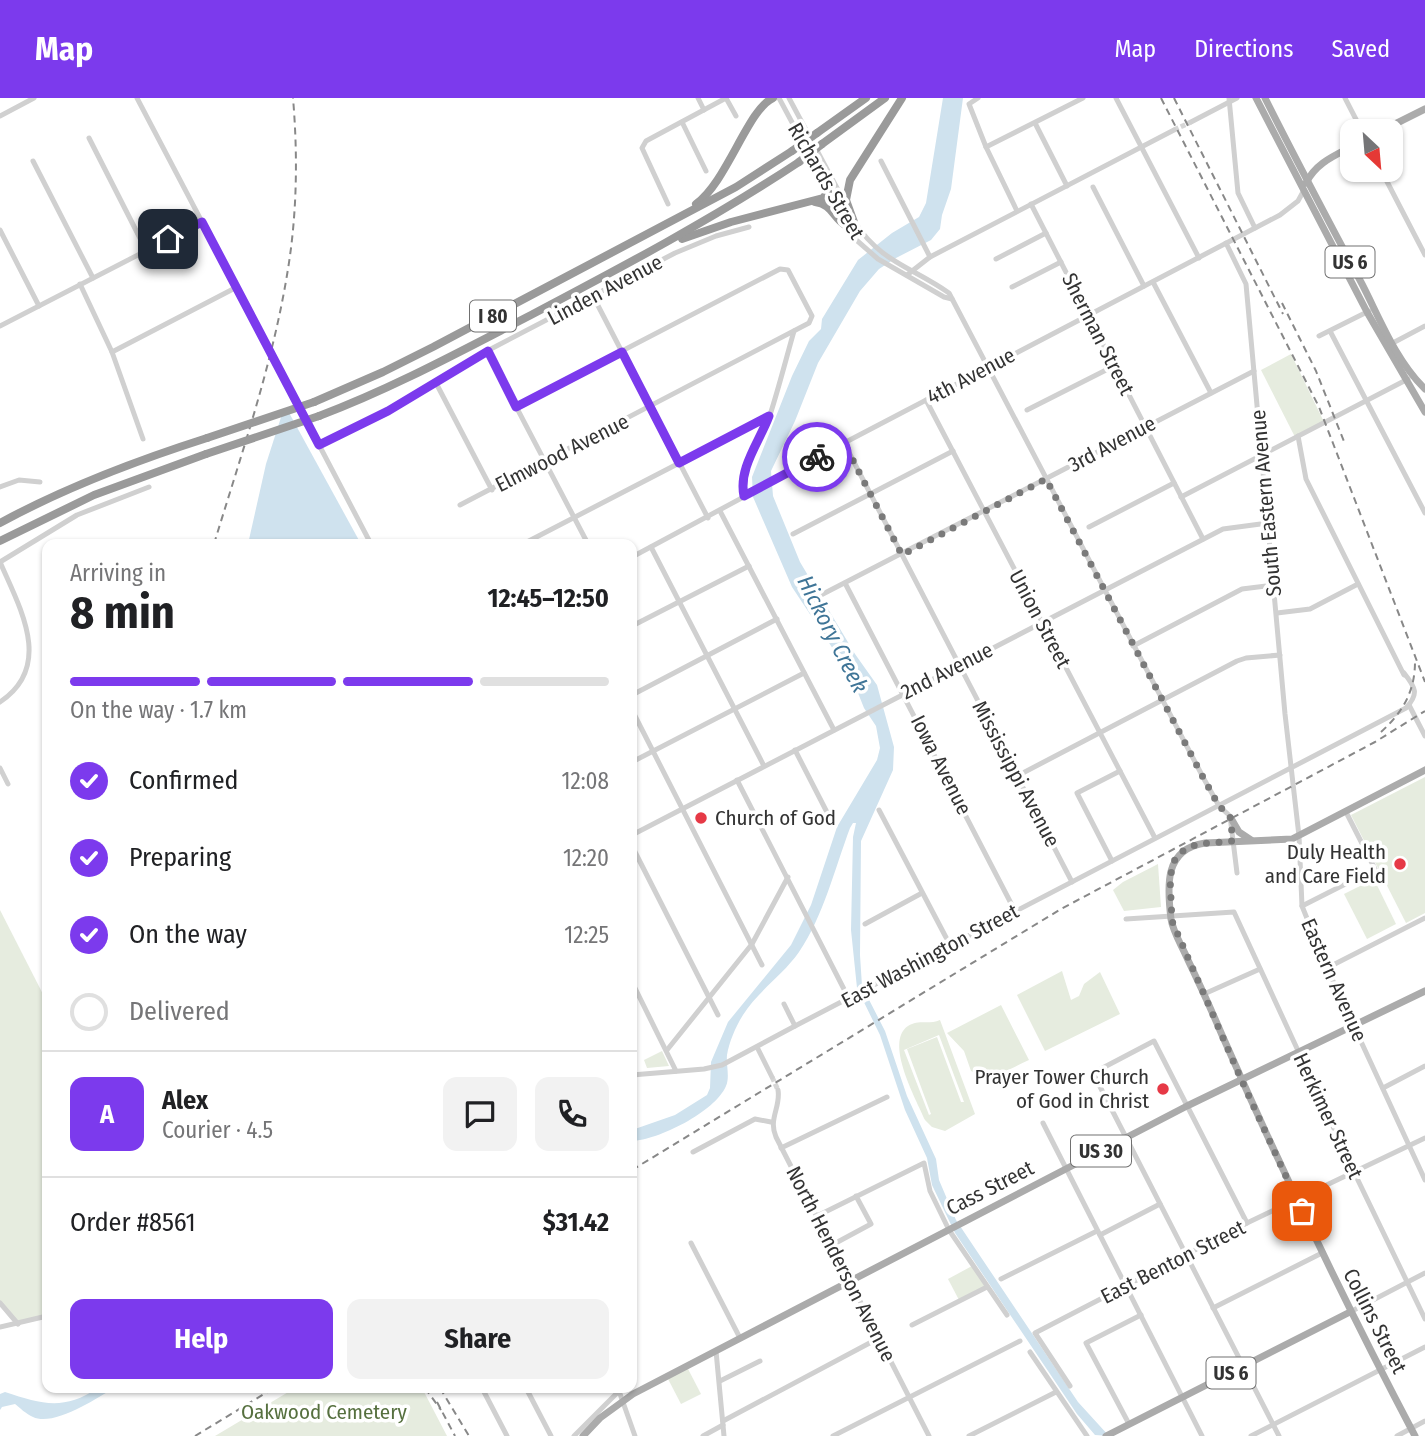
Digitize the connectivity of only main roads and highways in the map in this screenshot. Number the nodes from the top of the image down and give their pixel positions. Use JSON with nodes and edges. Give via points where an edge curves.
{"nodes":[{"id":1,"x":765,"y":98,"type":"edge"},
{"id":2,"x":773,"y":98,"type":"edge"},
{"id":3,"x":866,"y":98,"type":"edge"},
{"id":4,"x":885,"y":98,"type":"edge"},
{"id":5,"x":902,"y":98,"type":"edge"},
{"id":6,"x":1256,"y":98,"type":"edge"},
{"id":7,"x":1265,"y":98,"type":"edge"},
{"id":8,"x":761,"y":108,"type":"junction"},
{"id":9,"x":1425,"y":109,"type":"edge"},
{"id":10,"x":1404,"y":120,"type":"edge"},
{"id":11,"x":1340,"y":153,"type":"edge"},
{"id":12,"x":850,"y":180,"type":"junction"},
{"id":13,"x":1305,"y":186,"type":"junction"},
{"id":14,"x":805,"y":201,"type":"junction"},
{"id":15,"x":668,"y":223,"type":"junction"},
{"id":16,"x":663,"y":246,"type":"junction"},
{"id":17,"x":1410,"y":379,"type":"junction"},
{"id":18,"x":1425,"y":389,"type":"edge"},
{"id":19,"x":1425,"y":412,"type":"edge"},
{"id":20,"x":0,"y":523,"type":"edge"},
{"id":21,"x":0,"y":541,"type":"edge"},
{"id":22,"x":1425,"y":770,"type":"edge"},
{"id":23,"x":1232,"y":821,"type":"road end"},
{"id":24,"x":1251,"y":841,"type":"junction"},
{"id":25,"x":1425,"y":990,"type":"edge"},
{"id":26,"x":1241,"y":1079,"type":"junction"},
{"id":27,"x":1350,"y":1312,"type":"junction"},
{"id":28,"x":1413,"y":1432,"type":"edge"},
{"id":29,"x":1109,"y":1435,"type":"edge"},
{"id":30,"x":583,"y":1436,"type":"edge"}],
"edges":[{"from":1,"to":8,"type":"highway"},
{"from":2,"to":8,"type":"highway"},
{"from":3,"to":15,"type":"highway","number":"I 80","bridge":true,"via":[[736,187]]},
{"from":4,"to":16,"type":"highway","number":"I 80","bridge":true,"via":[[744,199]]},
{"from":5,"to":12,"type":"highway"},
{"from":6,"to":13,"type":"main road"},
{"from":7,"to":13,"type":"main road"},
{"from":8,"to":15,"type":"highway","via":[[716,184]]},
{"from":9,"to":10,"type":"main road"},
{"from":11,"to":13,"type":"main road","via":[[1321,164]]},
{"from":12,"to":14,"type":"highway","via":[[823,198]]},
{"from":12,"to":14,"type":"highway","via":[[846,200],[850,223],[842,223],[830,207]]},
{"from":13,"to":17,"type":"main road","number":"US 6"},
{"from":14,"to":16,"type":"highway"},
{"from":15,"to":20,"type":"highway","number":"I 80","bridge":true,"via":[[383,372],[314,402],[78,484]]},
{"from":16,"to":21,"type":"highway","number":"I 80","bridge":true,"via":[[391,386],[94,495]]},
{"from":17,"to":18,"type":"main road","number":"US 6"},
{"from":17,"to":19,"type":"main road","number":"US 6"},
{"from":22,"to":24,"type":"main road","via":[[1299,836]]},
{"from":23,"to":24,"type":"main road"},
{"from":24,"to":26,"type":"main road","name":"Collins Street","via":[[1188,848],[1170,871],[1173,926]]},
{"from":25,"to":26,"type":"main road","name":"Cass Street"},
{"from":26,"to":27,"type":"main road","name":"Collins Street"},
{"from":26,"to":30,"type":"main road","name":"Cass Street","number":"US 30","via":[[622,1401]]},
{"from":27,"to":28,"type":"main road","name":"Collins Street"},
{"from":27,"to":29,"type":"main road","number":"US 6"}]}
